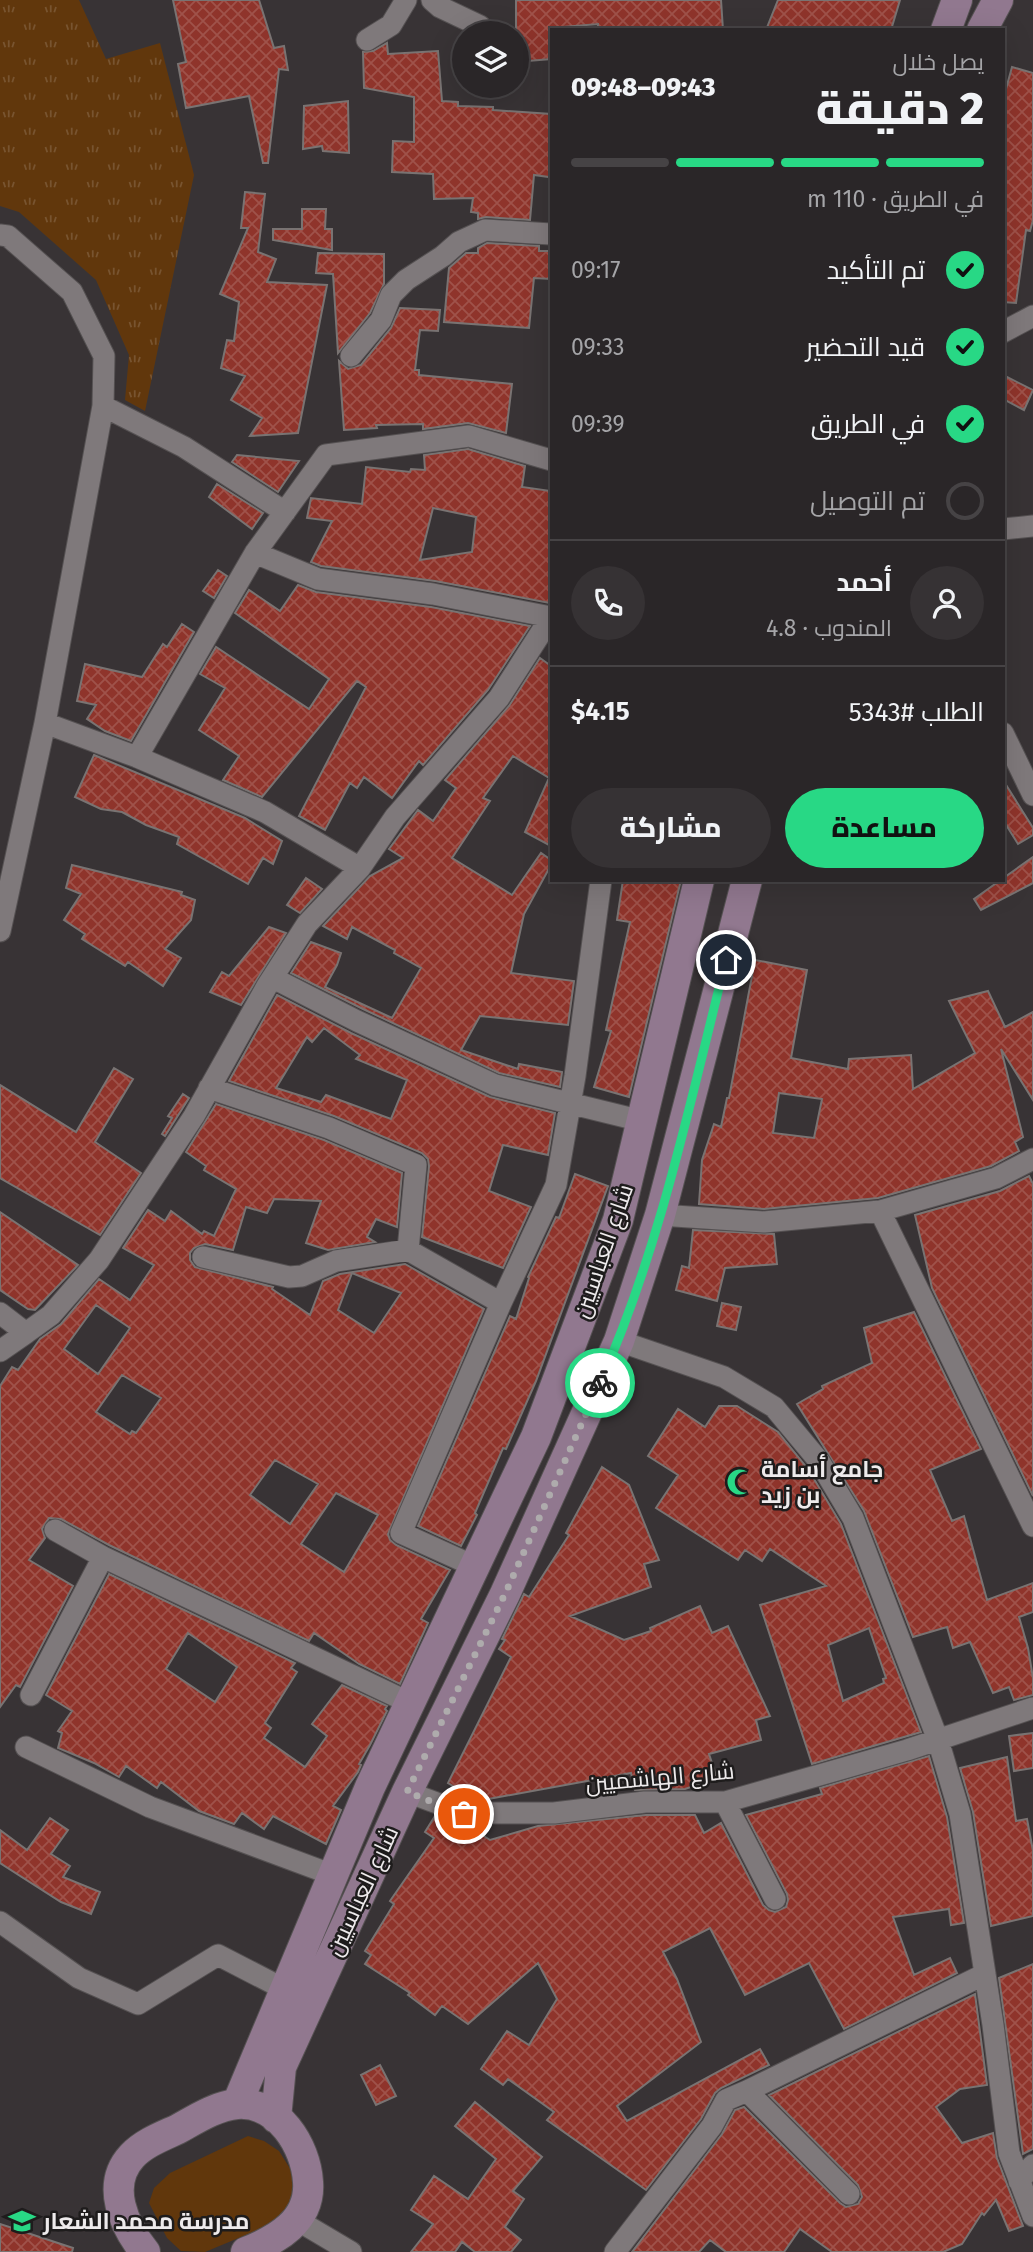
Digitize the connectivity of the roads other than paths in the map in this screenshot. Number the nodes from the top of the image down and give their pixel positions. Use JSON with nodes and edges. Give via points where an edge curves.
{"nodes":[{"id":1,"x":406,"y":0,"type":"edge"},
{"id":2,"x":432,"y":0,"type":"edge"},
{"id":3,"x":957,"y":0,"type":"edge"},
{"id":4,"x":999,"y":0,"type":"edge"},
{"id":5,"x":470,"y":21,"type":"edge"},
{"id":6,"x":947,"y":28,"type":"edge"},
{"id":7,"x":983,"y":28,"type":"edge"},
{"id":8,"x":367,"y":40,"type":"dead end"},
{"id":9,"x":0,"y":234,"type":"edge"},
{"id":10,"x":550,"y":234,"type":"edge"},
{"id":11,"x":1033,"y":316,"type":"edge"},
{"id":12,"x":1005,"y":331,"type":"edge"},
{"id":13,"x":352,"y":356,"type":"dead end"},
{"id":14,"x":103,"y":406,"type":"junction"},
{"id":15,"x":550,"y":460,"type":"edge"},
{"id":16,"x":285,"y":512,"type":"junction"},
{"id":17,"x":1033,"y":526,"type":"edge"},
{"id":18,"x":1005,"y":529,"type":"edge"},
{"id":19,"x":255,"y":553,"type":"junction"},
{"id":20,"x":550,"y":617,"type":"edge"},
{"id":21,"x":550,"y":619,"type":"edge"},
{"id":22,"x":45,"y":723,"type":"junction"},
{"id":23,"x":1005,"y":737,"type":"edge"},
{"id":24,"x":137,"y":757,"type":"junction"},
{"id":25,"x":1033,"y":795,"type":"edge"},
{"id":26,"x":360,"y":868,"type":"junction"},
{"id":27,"x":601,"y":882,"type":"edge"},
{"id":28,"x":699,"y":882,"type":"edge"},
{"id":29,"x":746,"y":882,"type":"edge"},
{"id":30,"x":0,"y":931,"type":"edge"},
{"id":31,"x":273,"y":978,"type":"junction"},
{"id":32,"x":209,"y":1088,"type":"junction"},
{"id":33,"x":571,"y":1104,"type":"junction"},
{"id":34,"x":642,"y":1121,"type":"junction"},
{"id":35,"x":1033,"y":1159,"type":"edge"},
{"id":36,"x":880,"y":1211,"type":"junction"},
{"id":37,"x":660,"y":1215,"type":"junction"},
{"id":38,"x":408,"y":1250,"type":"junction"},
{"id":39,"x":203,"y":1257,"type":"dead end"},
{"id":40,"x":501,"y":1303,"type":"junction"},
{"id":41,"x":0,"y":1313,"type":"edge"},
{"id":42,"x":26,"y":1334,"type":"junction"},
{"id":43,"x":619,"y":1341,"type":"junction"},
{"id":44,"x":0,"y":1351,"type":"edge"},
{"id":45,"x":1033,"y":1526,"type":"edge"},
{"id":46,"x":55,"y":1530,"type":"dead end"},
{"id":47,"x":103,"y":1557,"type":"junction"},
{"id":48,"x":474,"y":1566,"type":"junction"},
{"id":49,"x":31,"y":1695,"type":"dead end"},
{"id":50,"x":408,"y":1702,"type":"junction"},
{"id":51,"x":1033,"y":1707,"type":"edge"},
{"id":52,"x":938,"y":1740,"type":"junction"},
{"id":53,"x":26,"y":1747,"type":"dead end"},
{"id":54,"x":407,"y":1792,"type":"junction"},
{"id":55,"x":725,"y":1802,"type":"junction"},
{"id":56,"x":333,"y":1875,"type":"junction"},
{"id":57,"x":775,"y":1899,"type":"dead end"},
{"id":58,"x":0,"y":1922,"type":"edge"},
{"id":59,"x":985,"y":1974,"type":"junction"},
{"id":60,"x":284,"y":1989,"type":"junction"},
{"id":61,"x":747,"y":2091,"type":"junction"},
{"id":62,"x":237,"y":2104,"type":"junction"},
{"id":63,"x":276,"y":2118,"type":"junction"},
{"id":64,"x":1026,"y":2173,"type":"edge"},
{"id":65,"x":849,"y":2194,"type":"dead end"},
{"id":66,"x":1033,"y":2216,"type":"edge"},
{"id":67,"x":297,"y":2220,"type":"junction"},
{"id":68,"x":145,"y":2252,"type":"edge"},
{"id":69,"x":246,"y":2252,"type":"edge"},
{"id":70,"x":351,"y":2252,"type":"edge"},
{"id":71,"x":615,"y":2252,"type":"edge"}],
"edges":[{"from":1,"to":8,"type":"street","via":[[391,25]]},
{"from":2,"to":5,"type":"street"},
{"from":3,"to":6,"type":"main road"},
{"from":4,"to":7,"type":"main road"},
{"from":9,"to":14,"type":"street","via":[[72,292],[104,356]]},
{"from":10,"to":13,"type":"street","via":[[485,230],[459,242],[391,295],[381,320]]},
{"from":11,"to":12,"type":"street"},
{"from":14,"to":16,"type":"street","via":[[184,447]]},
{"from":14,"to":22,"type":"street"},
{"from":15,"to":16,"type":"street","via":[[469,436],[326,455]]},
{"from":16,"to":19,"type":"street"},
{"from":17,"to":18,"type":"street"},
{"from":19,"to":20,"type":"street","via":[[318,579],[433,593]]},
{"from":19,"to":24,"type":"street"},
{"from":21,"to":26,"type":"street","via":[[499,698],[395,817]]},
{"from":22,"to":24,"type":"street"},
{"from":22,"to":30,"type":"street"},
{"from":23,"to":25,"type":"street"},
{"from":24,"to":26,"type":"street","via":[[265,811]]},
{"from":26,"to":31,"type":"street","via":[[307,923]]},
{"from":27,"to":33,"type":"street"},
{"from":28,"to":34,"type":"main road","name":"شارع العباسيين"},
{"from":29,"to":37,"type":"main road","name":"شارع العباسيين"},
{"from":31,"to":32,"type":"street"},
{"from":31,"to":33,"type":"street","via":[[495,1085]]},
{"from":32,"to":38,"type":"street","via":[[329,1128],[416,1166]]},
{"from":32,"to":42,"type":"street","via":[[99,1260],[51,1315]]},
{"from":33,"to":34,"type":"street"},
{"from":33,"to":40,"type":"street","via":[[556,1185]]},
{"from":34,"to":48,"type":"main road","name":"شارع العباسيين","via":[[618,1220],[536,1437]]},
{"from":35,"to":36,"type":"street","via":[[996,1178]]},
{"from":36,"to":37,"type":"street","via":[[764,1222]]},
{"from":36,"to":45,"type":"street"},
{"from":37,"to":43,"type":"main road","name":"شارع العباسيين"},
{"from":38,"to":39,"type":"street","via":[[336,1261],[302,1276]]},
{"from":38,"to":40,"type":"street"},
{"from":40,"to":48,"type":"street","via":[[401,1533]]},
{"from":41,"to":42,"type":"street"},
{"from":42,"to":44,"type":"street"},
{"from":43,"to":52,"type":"street","via":[[724,1377],[774,1407],[819,1461],[853,1518]]},
{"from":43,"to":54,"type":"main road","name":"شارع العباسيين","via":[[505,1594]]},
{"from":46,"to":47,"type":"street"},
{"from":47,"to":49,"type":"street"},
{"from":47,"to":50,"type":"street"},
{"from":48,"to":50,"type":"main road","name":"شارع العباسيين"},
{"from":50,"to":56,"type":"main road","name":"شارع العباسيين"},
{"from":51,"to":52,"type":"street","name":"شارع الهاشميين"},
{"from":52,"to":55,"type":"street","name":"شارع الهاشميين"},
{"from":52,"to":59,"type":"street","via":[[960,1814]]},
{"from":53,"to":56,"type":"street","via":[[150,1807]]},
{"from":54,"to":55,"type":"street","name":"شارع الهاشميين","via":[[464,1814],[554,1813],[645,1802]]},
{"from":54,"to":63,"type":"main road","name":"شارع العباسيين","via":[[281,2067]]},
{"from":55,"to":57,"type":"street"},
{"from":56,"to":60,"type":"main road","name":"شارع العباسيين"},
{"from":58,"to":60,"type":"street","via":[[79,1978],[138,2004],[218,1955]]},
{"from":59,"to":61,"type":"street"},
{"from":59,"to":64,"type":"street","via":[[1009,2153]]},
{"from":60,"to":62,"type":"main road","name":"شارع العباسيين"},
{"from":61,"to":65,"type":"street"},
{"from":61,"to":71,"type":"street","via":[[726,2100],[712,2126]]},
{"from":62,"to":63,"type":"main road","via":[[257,2106]]},
{"from":62,"to":68,"type":"main road","via":[[215,2110],[148,2144],[122,2169],[119,2203],[132,2236]]},
{"from":63,"to":67,"type":"main road","via":[[294,2135],[305,2160],[309,2185]]},
{"from":64,"to":66,"type":"street"},
{"from":67,"to":69,"type":"main road","via":[[285,2234]]},
{"from":67,"to":70,"type":"street"}]}
